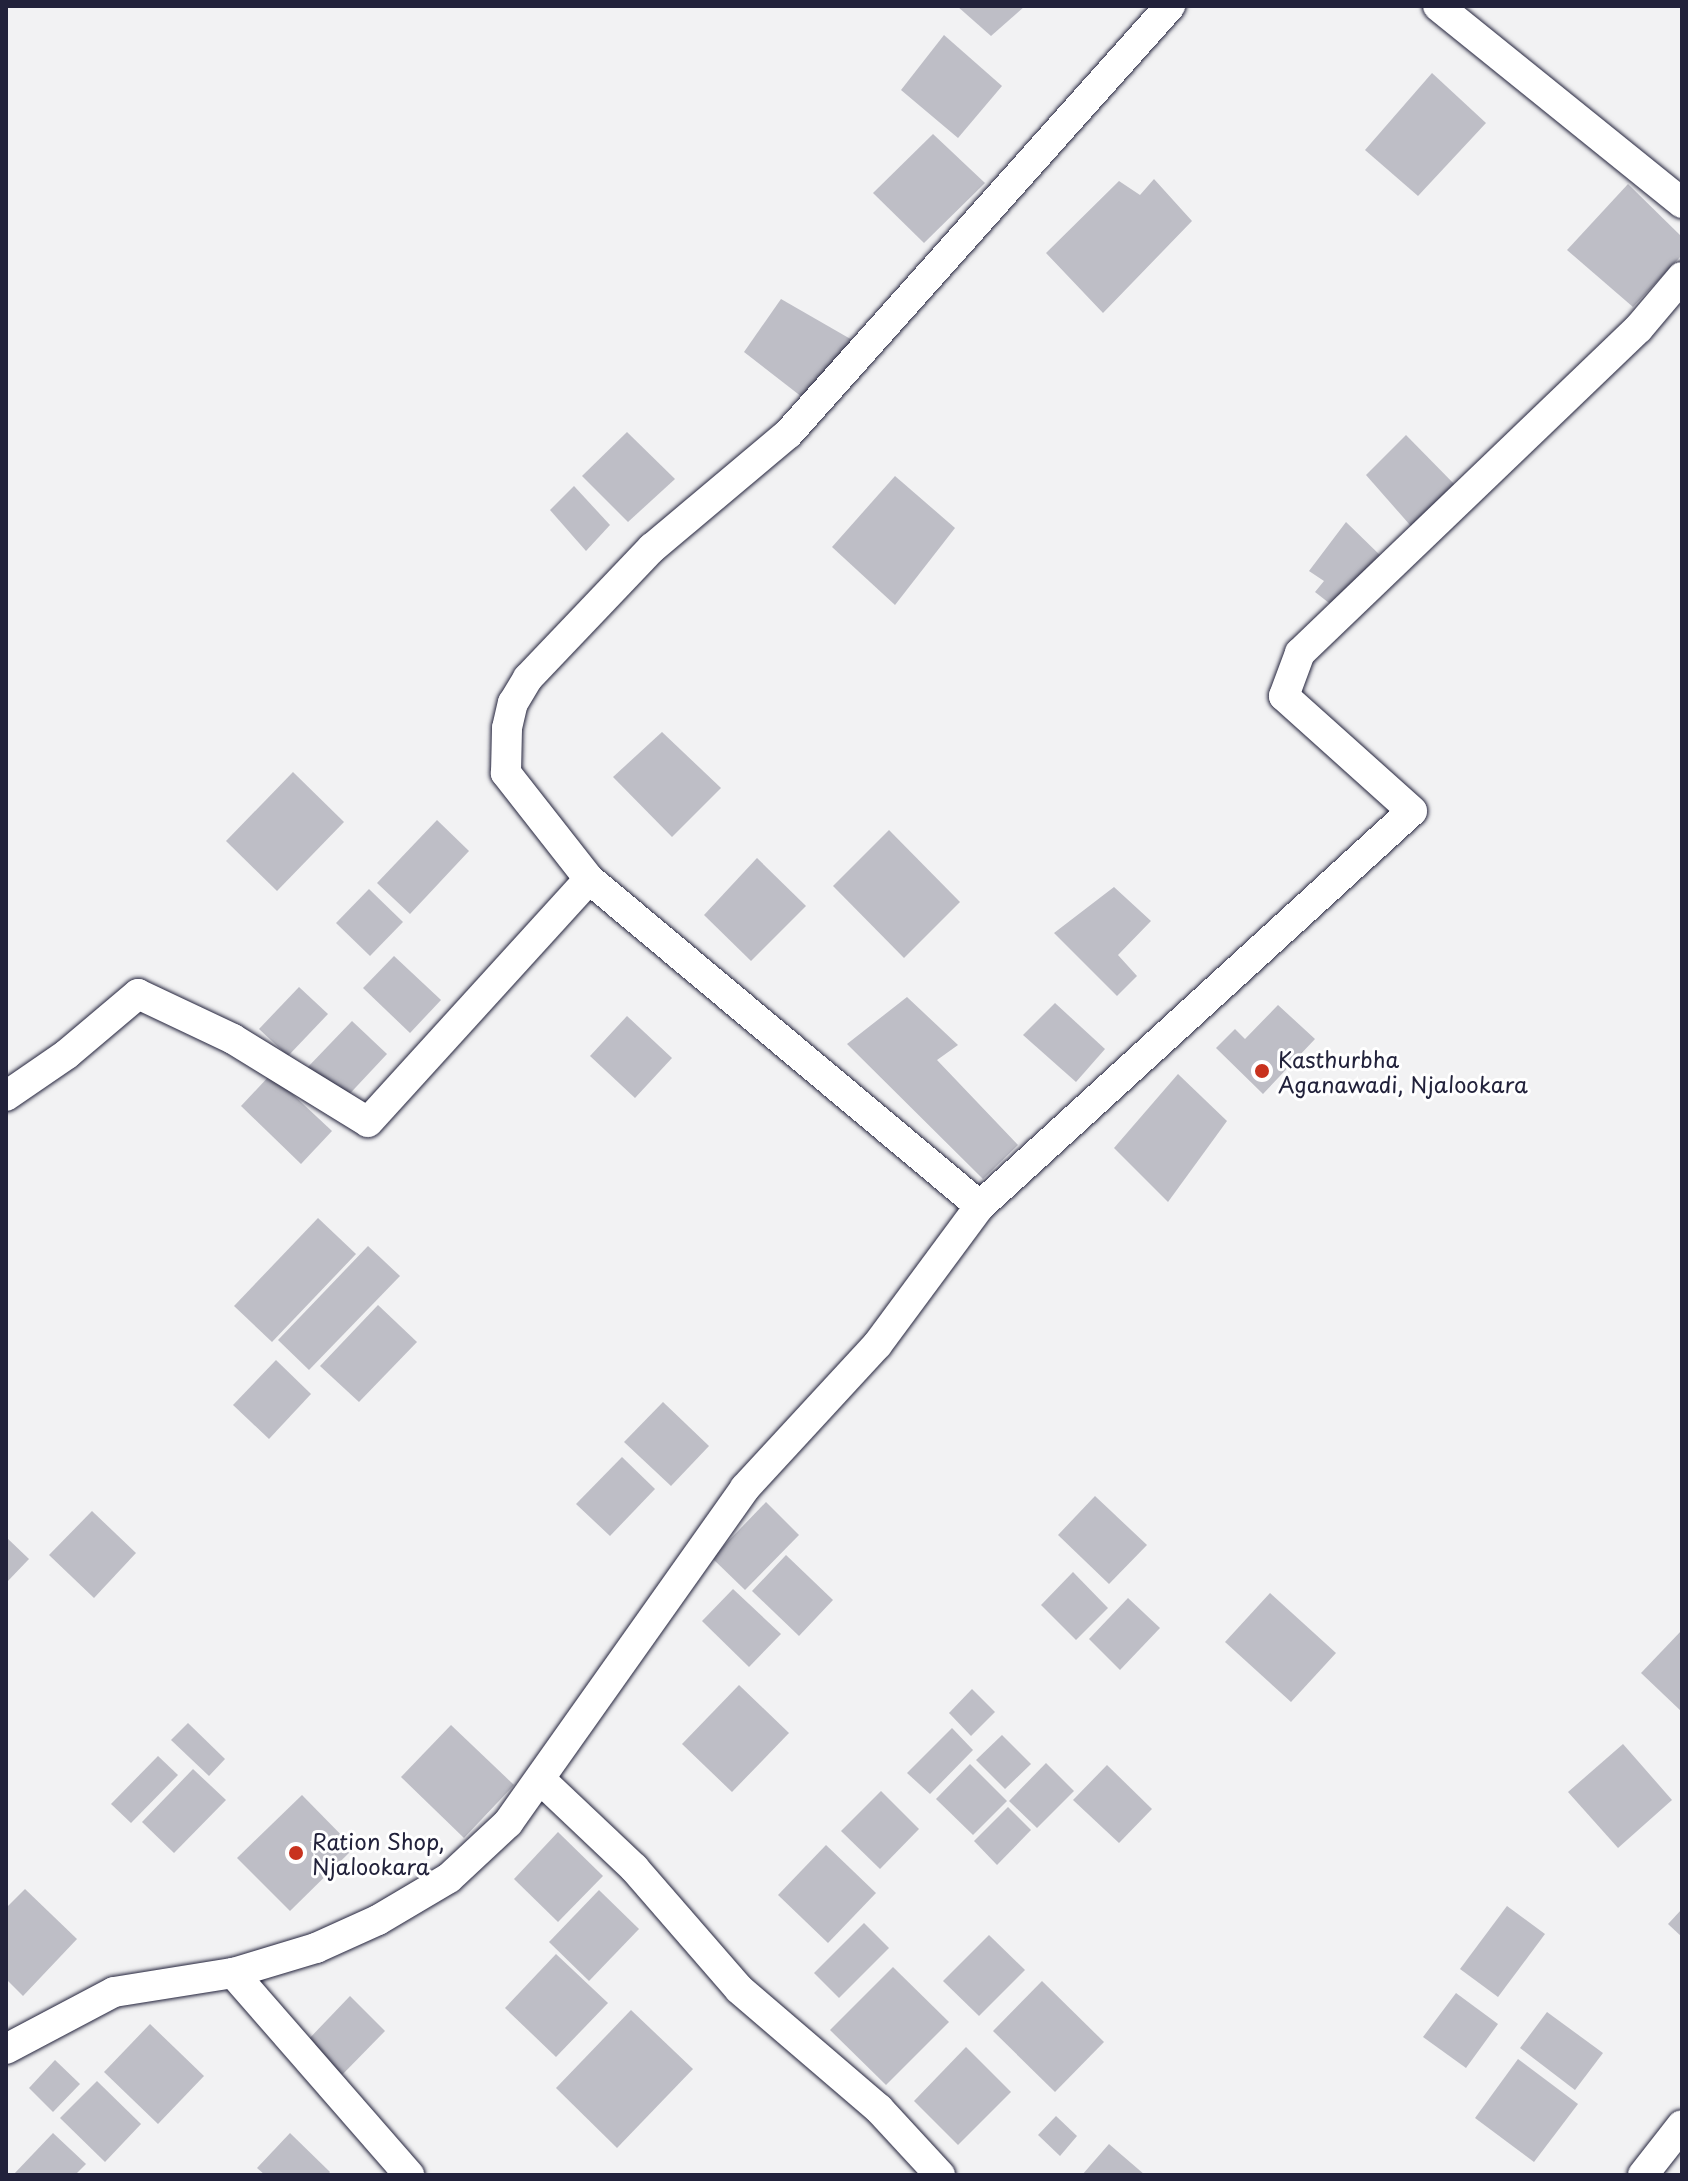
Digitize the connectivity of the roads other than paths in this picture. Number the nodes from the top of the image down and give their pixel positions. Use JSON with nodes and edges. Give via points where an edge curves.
{"nodes":[{"id":1,"x":1170,"y":6,"type":"edge"},
{"id":2,"x":1438,"y":6,"type":"edge"},
{"id":3,"x":1682,"y":203,"type":"edge"},
{"id":4,"x":1682,"y":277,"type":"edge"},
{"id":5,"x":589,"y":879,"type":"junction"},
{"id":6,"x":6,"y":1096,"type":"edge"},
{"id":7,"x":980,"y":1206,"type":"junction"},
{"id":8,"x":541,"y":1780,"type":"junction"},
{"id":9,"x":233,"y":1973,"type":"junction"},
{"id":10,"x":6,"y":2049,"type":"edge"},
{"id":11,"x":1682,"y":2125,"type":"edge"},
{"id":12,"x":409,"y":2175,"type":"edge"},
{"id":13,"x":940,"y":2175,"type":"edge"},
{"id":14,"x":1643,"y":2175,"type":"edge"}],
"edges":[{"from":1,"to":5,"type":"street","via":[[807,415],[652,548],[528,678],[513,703],[507,728],[506,773]]},
{"from":2,"to":3,"type":"street"},
{"from":4,"to":7,"type":"street","via":[[1638,329],[1300,653],[1284,696],[1412,811]]},
{"from":5,"to":6,"type":"street","via":[[368,1122],[233,1039],[138,994],[67,1054]]},
{"from":5,"to":7,"type":"street"},
{"from":7,"to":8,"type":"street","via":[[877,1345],[745,1488]]},
{"from":8,"to":9,"type":"street","via":[[508,1823],[449,1878],[378,1920],[316,1948]]},
{"from":8,"to":13,"type":"street","via":[[634,1868],[739,1989],[783,2032],[879,2109]]},
{"from":9,"to":10,"type":"street","via":[[114,1992]]},
{"from":9,"to":12,"type":"street"},
{"from":11,"to":14,"type":"street"}]}
